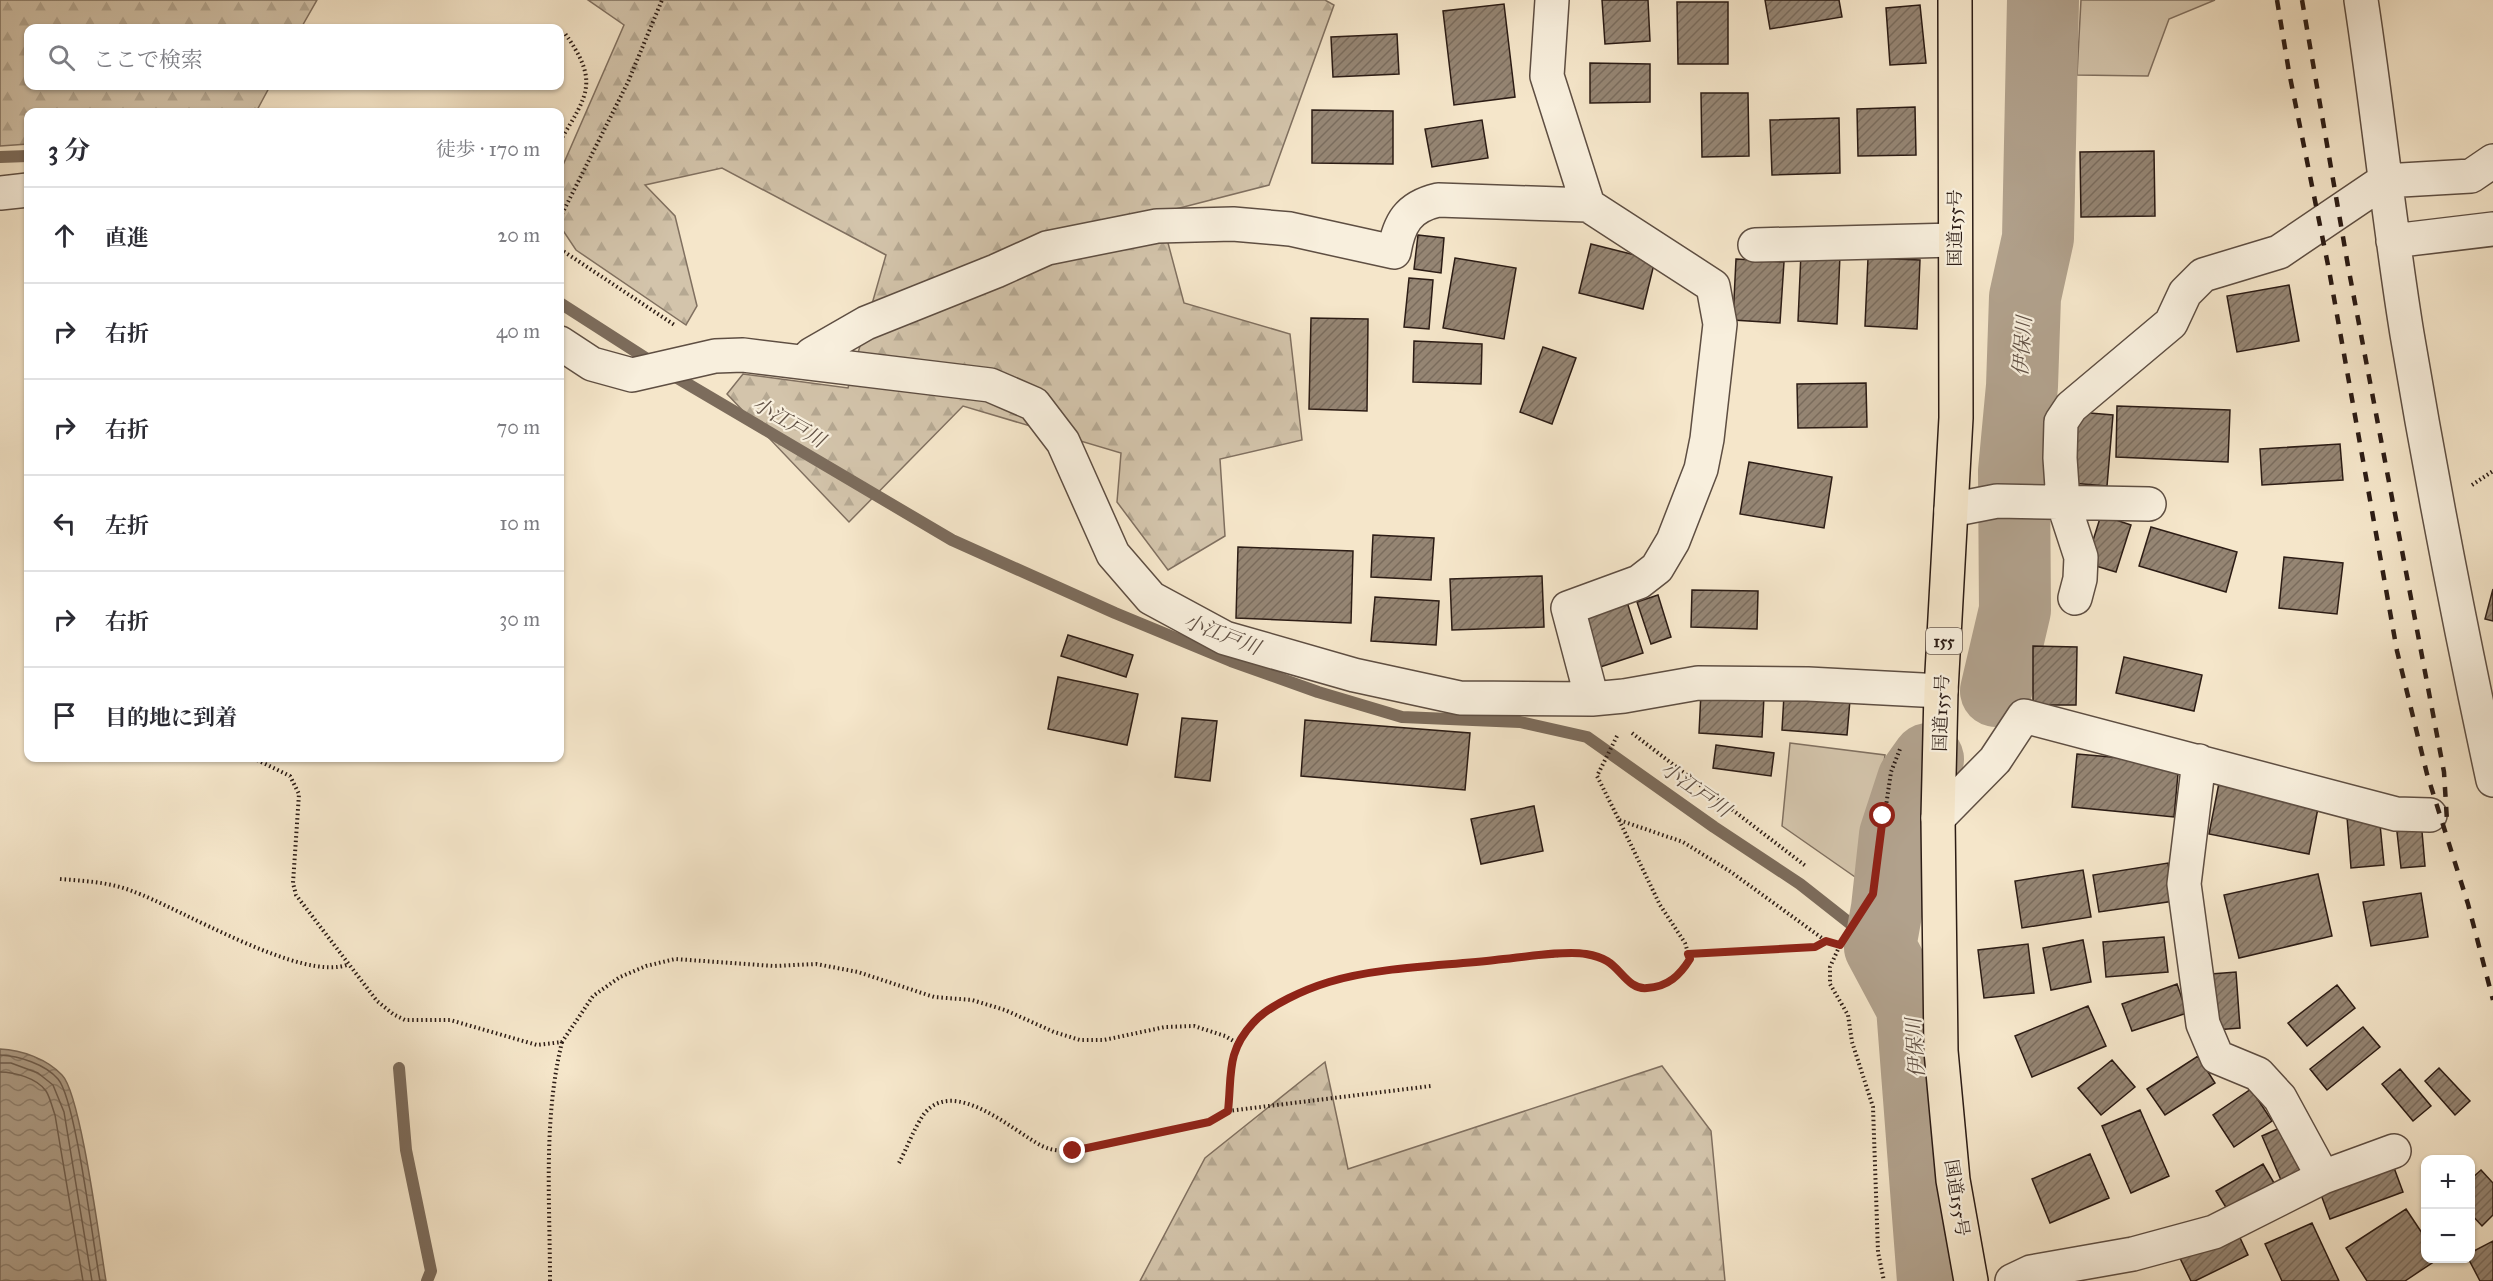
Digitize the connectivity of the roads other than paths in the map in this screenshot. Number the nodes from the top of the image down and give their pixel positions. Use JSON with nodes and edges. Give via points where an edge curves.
{"nodes":[{"id":1,"x":1552,"y":0,"type":"edge"},
{"id":2,"x":1955,"y":0,"type":"edge"},
{"id":3,"x":2361,"y":0,"type":"edge"},
{"id":4,"x":2493,"y":161,"type":"edge"},
{"id":5,"x":2384,"y":182,"type":"junction"},
{"id":6,"x":24,"y":190,"type":"edge"},
{"id":7,"x":0,"y":193,"type":"edge"},
{"id":8,"x":1588,"y":205,"type":"junction"},
{"id":9,"x":2493,"y":229,"type":"edge"},
{"id":10,"x":1955,"y":240,"type":"junction"},
{"id":11,"x":2393,"y":242,"type":"junction"},
{"id":12,"x":1755,"y":245,"type":"dead end"},
{"id":13,"x":564,"y":346,"type":"edge"},
{"id":14,"x":804,"y":362,"type":"junction"},
{"id":15,"x":2048,"y":502,"type":"junction"},
{"id":16,"x":2149,"y":504,"type":"dead end"},
{"id":17,"x":1951,"y":510,"type":"junction"},
{"id":18,"x":2075,"y":598,"type":"dead end"},
{"id":19,"x":1934,"y":691,"type":"junction"},
{"id":20,"x":1592,"y":699,"type":"junction"},
{"id":21,"x":2199,"y":761,"type":"junction"},
{"id":22,"x":2493,"y":780,"type":"edge"},
{"id":23,"x":2430,"y":815,"type":"dead end"},
{"id":24,"x":1938,"y":818,"type":"junction"},
{"id":25,"x":2394,"y":1151,"type":"dead end"},
{"id":26,"x":2323,"y":1177,"type":"junction"},
{"id":27,"x":1971,"y":1281,"type":"edge"},
{"id":28,"x":2012,"y":1281,"type":"edge"}],
"edges":[{"from":1,"to":8,"type":"street","via":[[1547,76]]},
{"from":2,"to":10,"type":"highway","name":"国道155号","number":"155"},
{"from":3,"to":5,"type":"street","via":[[2380,124]]},
{"from":4,"to":5,"type":"street","via":[[2471,176]]},
{"from":5,"to":11,"type":"street"},
{"from":5,"to":15,"type":"street","via":[[2279,252],[2203,275],[2185,293],[2171,323],[2071,407],[2061,422],[2060,458]]},
{"from":6,"to":7,"type":"street"},
{"from":8,"to":14,"type":"street","via":[[1438,200],[1421,204],[1398,232],[1394,252],[1290,229],[1233,224],[1157,226],[1047,248],[866,323]]},
{"from":8,"to":20,"type":"street","via":[[1713,286],[1720,324],[1701,469],[1673,541],[1657,568],[1639,582],[1568,608]]},
{"from":9,"to":11,"type":"street"},
{"from":10,"to":12,"type":"street"},
{"from":10,"to":17,"type":"highway","name":"国道155号","number":"155","via":[[1956,418]]},
{"from":11,"to":22,"type":"street","via":[[2470,675]]},
{"from":13,"to":14,"type":"street","via":[[592,364],[632,375],[705,358],[743,355]]},
{"from":14,"to":20,"type":"street","via":[[990,385],[1034,404],[1063,442],[1113,554],[1151,598],[1225,638],[1354,675],[1460,698]]},
{"from":15,"to":16,"type":"street"},
{"from":15,"to":17,"type":"street","via":[[1997,501]]},
{"from":15,"to":18,"type":"street","via":[[2081,557]]},
{"from":17,"to":19,"type":"highway","name":"国道155号","number":"155"},
{"from":19,"to":20,"type":"street","via":[[1698,683]]},
{"from":19,"to":24,"type":"highway","name":"国道155号","number":"155"},
{"from":21,"to":23,"type":"street","via":[[2396,814]]},
{"from":21,"to":24,"type":"street","via":[[2024,716],[1995,760]]},
{"from":21,"to":26,"type":"street","via":[[2184,884],[2203,1024],[2217,1057],[2258,1074],[2280,1098]]},
{"from":24,"to":27,"type":"highway","name":"国道155号","number":"155","via":[[1941,1051],[1953,1180]]},
{"from":25,"to":26,"type":"street"},
{"from":26,"to":28,"type":"street","via":[[2214,1232],[2133,1254],[2031,1272]]}]}
